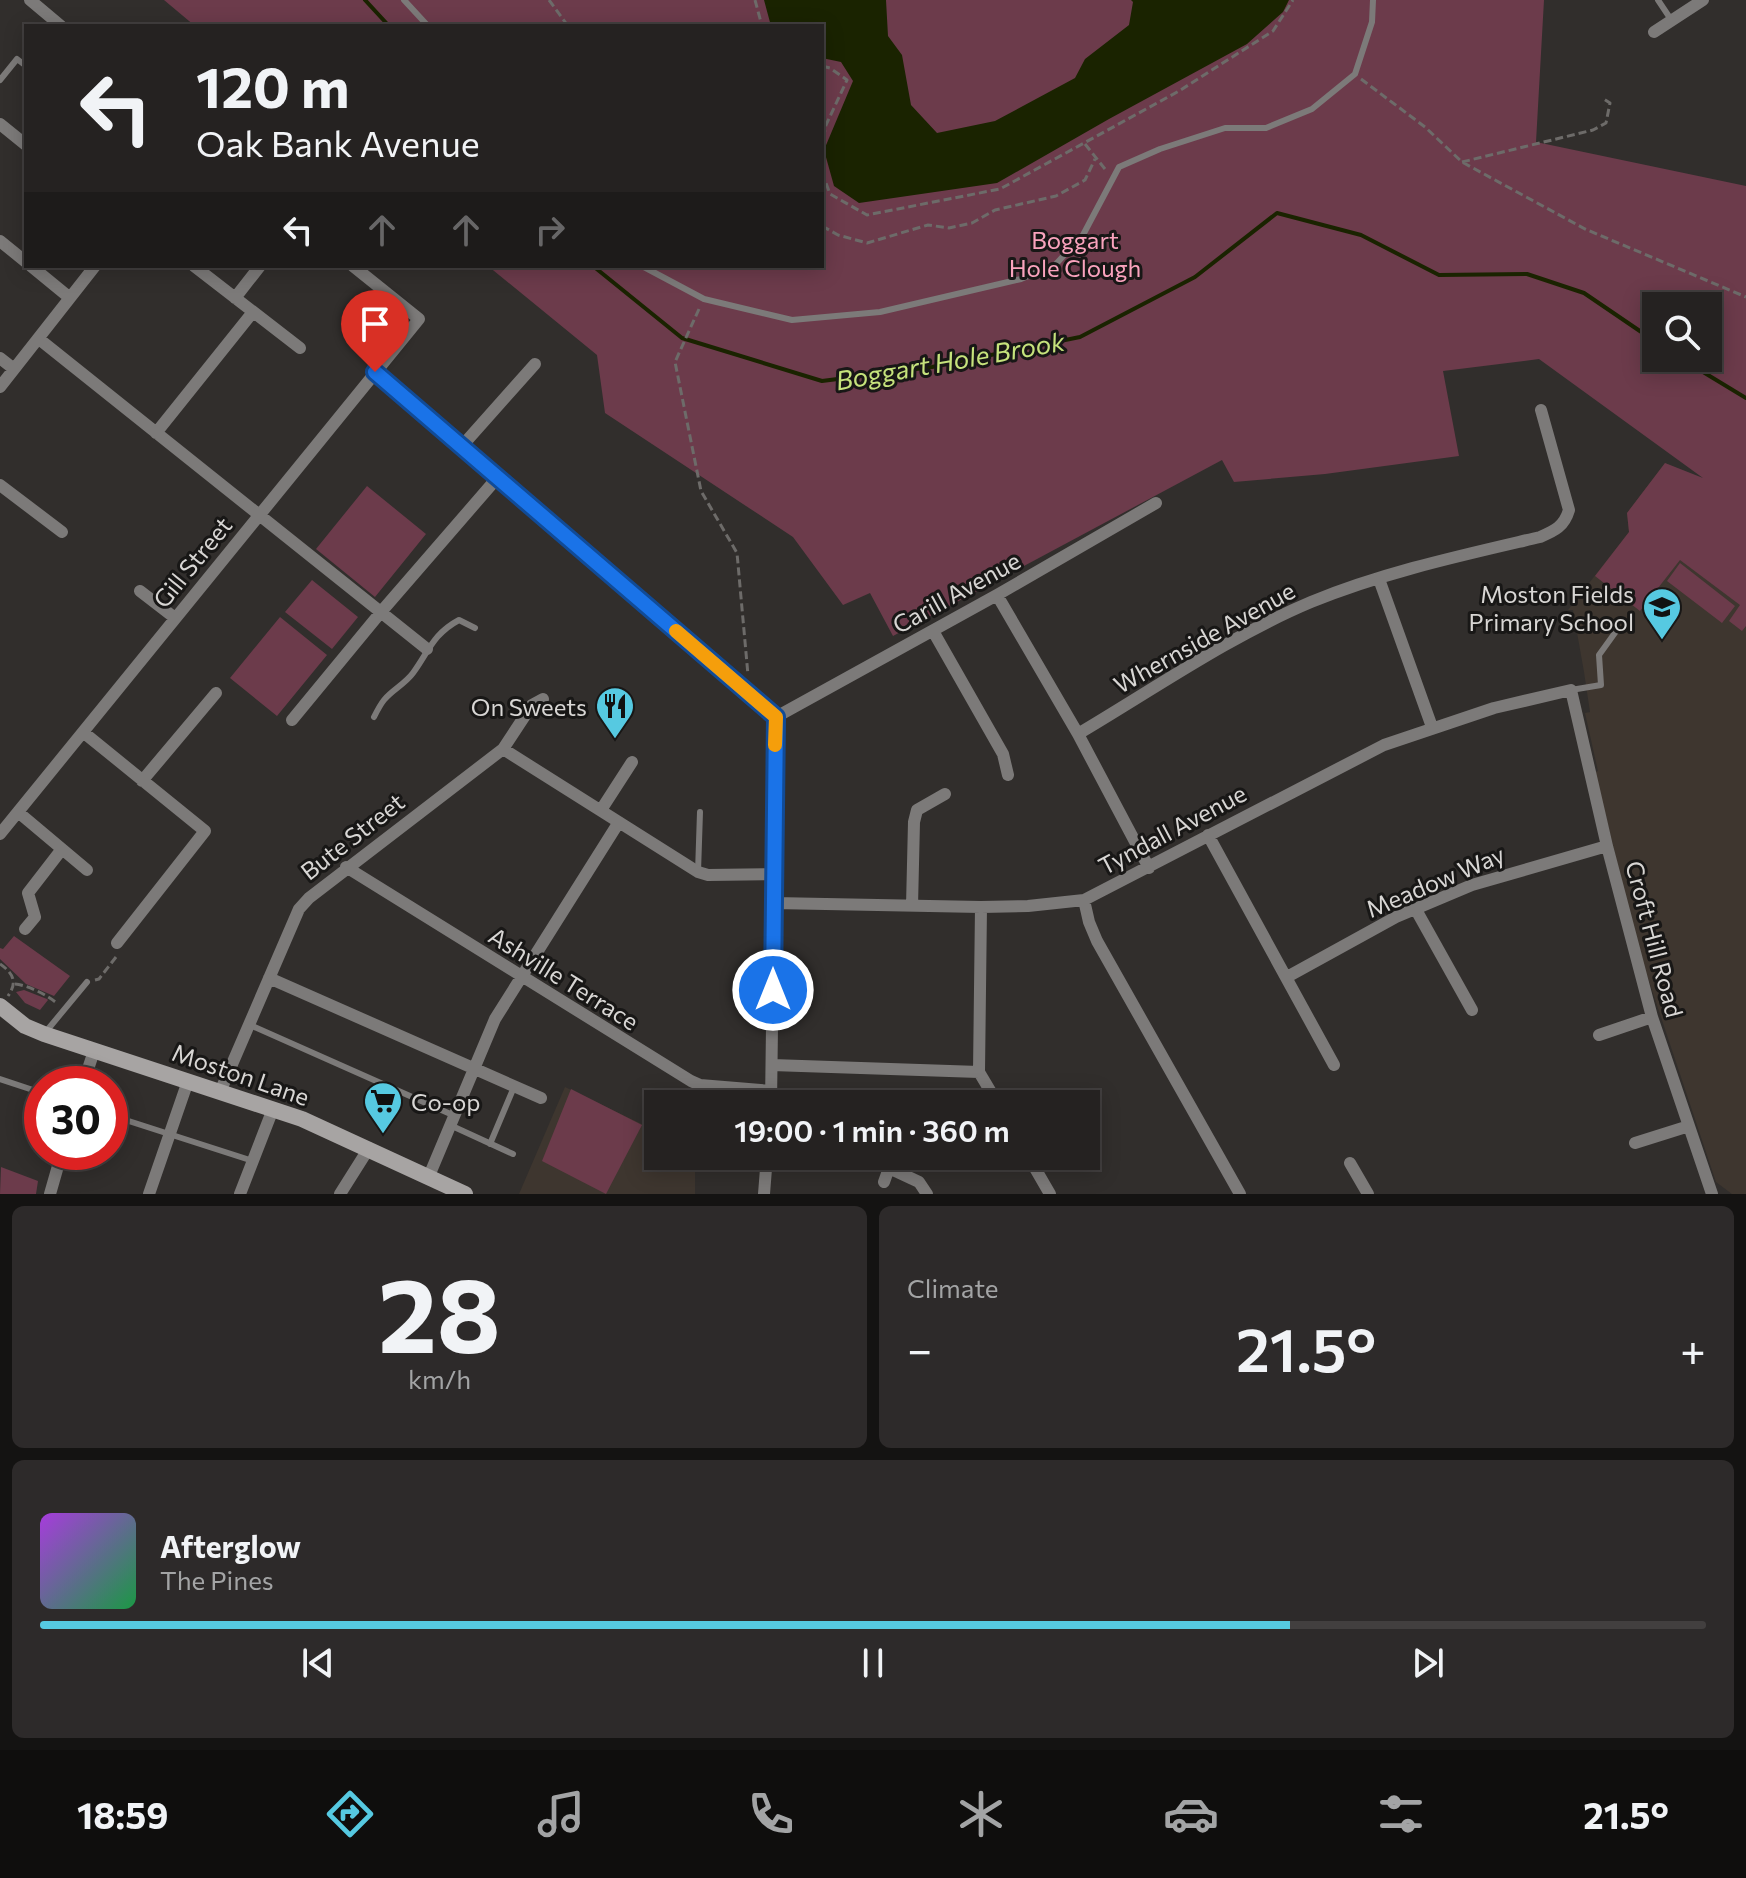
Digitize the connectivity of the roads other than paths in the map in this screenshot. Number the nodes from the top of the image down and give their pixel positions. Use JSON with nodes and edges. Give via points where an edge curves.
{"nodes":[{"id":1,"x":30,"y":0,"type":"edge"},
{"id":2,"x":404,"y":0,"type":"edge"},
{"id":3,"x":1373,"y":0,"type":"edge"},
{"id":4,"x":1658,"y":0,"type":"edge"},
{"id":5,"x":1703,"y":0,"type":"edge"},
{"id":6,"x":1672,"y":21,"type":"junction"},
{"id":7,"x":59,"y":24,"type":"edge"},
{"id":8,"x":426,"y":24,"type":"edge"},
{"id":9,"x":1654,"y":32,"type":"dead end"},
{"id":10,"x":24,"y":64,"type":"edge"},
{"id":11,"x":0,"y":80,"type":"edge"},
{"id":12,"x":0,"y":124,"type":"edge"},
{"id":13,"x":24,"y":143,"type":"edge"},
{"id":14,"x":0,"y":241,"type":"edge"},
{"id":15,"x":24,"y":260,"type":"edge"},
{"id":16,"x":33,"y":268,"type":"edge"},
{"id":17,"x":93,"y":268,"type":"edge"},
{"id":18,"x":197,"y":268,"type":"edge"},
{"id":19,"x":258,"y":268,"type":"edge"},
{"id":20,"x":355,"y":268,"type":"edge"},
{"id":21,"x":646,"y":268,"type":"edge"},
{"id":22,"x":70,"y":298,"type":"junction"},
{"id":23,"x":235,"y":298,"type":"junction"},
{"id":24,"x":253,"y":312,"type":"junction"},
{"id":25,"x":39,"y":339,"type":"junction"},
{"id":26,"x":300,"y":348,"type":"dead end"},
{"id":27,"x":0,"y":358,"type":"edge"},
{"id":28,"x":535,"y":364,"type":"dead end"},
{"id":29,"x":14,"y":369,"type":"junction"},
{"id":30,"x":375,"y":372,"type":"junction"},
{"id":31,"x":0,"y":387,"type":"edge"},
{"id":32,"x":1541,"y":410,"type":"dead end"},
{"id":33,"x":156,"y":433,"type":"junction"},
{"id":34,"x":462,"y":446,"type":"junction"},
{"id":35,"x":498,"y":477,"type":"junction"},
{"id":36,"x":0,"y":485,"type":"edge"},
{"id":37,"x":1156,"y":503,"type":"dead end"},
{"id":38,"x":259,"y":515,"type":"junction"},
{"id":39,"x":62,"y":532,"type":"dead end"},
{"id":40,"x":1379,"y":579,"type":"junction"},
{"id":41,"x":140,"y":591,"type":"dead end"},
{"id":42,"x":997,"y":595,"type":"junction"},
{"id":43,"x":381,"y":612,"type":"junction"},
{"id":44,"x":175,"y":618,"type":"junction"},
{"id":45,"x":475,"y":628,"type":"dead end"},
{"id":46,"x":1617,"y":630,"type":"dead end"},
{"id":47,"x":933,"y":631,"type":"junction"},
{"id":48,"x":427,"y":649,"type":"junction"},
{"id":49,"x":1571,"y":690,"type":"junction"},
{"id":50,"x":216,"y":693,"type":"dead end"},
{"id":51,"x":543,"y":699,"type":"dead end"},
{"id":52,"x":374,"y":717,"type":"dead end"},
{"id":53,"x":776,"y":717,"type":"junction"},
{"id":54,"x":292,"y":720,"type":"dead end"},
{"id":55,"x":1432,"y":727,"type":"junction"},
{"id":56,"x":83,"y":732,"type":"junction"},
{"id":57,"x":1078,"y":734,"type":"junction"},
{"id":58,"x":503,"y":749,"type":"junction"},
{"id":59,"x":632,"y":762,"type":"dead end"},
{"id":60,"x":1008,"y":775,"type":"dead end"},
{"id":61,"x":142,"y":781,"type":"junction"},
{"id":62,"x":945,"y":794,"type":"dead end"},
{"id":63,"x":601,"y":810,"type":"junction"},
{"id":64,"x":18,"y":812,"type":"junction"},
{"id":65,"x":700,"y":812,"type":"dead end"},
{"id":66,"x":619,"y":822,"type":"junction"},
{"id":67,"x":0,"y":834,"type":"edge"},
{"id":68,"x":1208,"y":835,"type":"junction"},
{"id":69,"x":1607,"y":846,"type":"junction"},
{"id":70,"x":62,"y":849,"type":"junction"},
{"id":71,"x":346,"y":867,"type":"junction"},
{"id":72,"x":1149,"y":868,"type":"junction"},
{"id":73,"x":87,"y":870,"type":"dead end"},
{"id":74,"x":698,"y":872,"type":"junction"},
{"id":75,"x":774,"y":874,"type":"junction"},
{"id":76,"x":1084,"y":900,"type":"junction"},
{"id":77,"x":774,"y":903,"type":"junction"},
{"id":78,"x":912,"y":906,"type":"junction"},
{"id":79,"x":981,"y":907,"type":"junction"},
{"id":80,"x":1415,"y":908,"type":"junction"},
{"id":81,"x":25,"y":929,"type":"dead end"},
{"id":82,"x":117,"y":943,"type":"road end"},
{"id":83,"x":1287,"y":977,"type":"junction"},
{"id":84,"x":269,"y":978,"type":"junction"},
{"id":85,"x":521,"y":978,"type":"junction"},
{"id":86,"x":87,"y":982,"type":"road end"},
{"id":87,"x":2,"y":1003,"type":"edge"},
{"id":88,"x":1472,"y":1010,"type":"dead end"},
{"id":89,"x":1652,"y":1017,"type":"junction"},
{"id":90,"x":248,"y":1024,"type":"junction"},
{"id":91,"x":44,"y":1034,"type":"junction"},
{"id":92,"x":1599,"y":1035,"type":"dead end"},
{"id":93,"x":94,"y":1051,"type":"junction"},
{"id":94,"x":772,"y":1065,"type":"junction"},
{"id":95,"x":1334,"y":1065,"type":"dead end"},
{"id":96,"x":89,"y":1066,"type":"edge"},
{"id":97,"x":474,"y":1069,"type":"junction"},
{"id":98,"x":979,"y":1072,"type":"junction"},
{"id":99,"x":0,"y":1079,"type":"edge"},
{"id":100,"x":188,"y":1081,"type":"junction"},
{"id":101,"x":24,"y":1087,"type":"edge"},
{"id":102,"x":514,"y":1087,"type":"junction"},
{"id":103,"x":728,"y":1090,"type":"edge"},
{"id":104,"x":772,"y":1090,"type":"edge"},
{"id":105,"x":990,"y":1090,"type":"edge"},
{"id":106,"x":220,"y":1092,"type":"junction"},
{"id":107,"x":541,"y":1098,"type":"dead end"},
{"id":108,"x":273,"y":1109,"type":"junction"},
{"id":109,"x":128,"y":1121,"type":"edge"},
{"id":110,"x":454,"y":1121,"type":"junction"},
{"id":111,"x":1689,"y":1126,"type":"junction"},
{"id":112,"x":169,"y":1134,"type":"junction"},
{"id":113,"x":1635,"y":1143,"type":"dead end"},
{"id":114,"x":490,"y":1144,"type":"junction"},
{"id":115,"x":369,"y":1148,"type":"junction"},
{"id":116,"x":513,"y":1154,"type":"dead end"},
{"id":117,"x":253,"y":1161,"type":"junction"},
{"id":118,"x":1350,"y":1163,"type":"dead end"},
{"id":119,"x":57,"y":1170,"type":"edge"},
{"id":120,"x":766,"y":1170,"type":"edge"},
{"id":121,"x":887,"y":1170,"type":"edge"},
{"id":122,"x":901,"y":1170,"type":"edge"},
{"id":123,"x":1036,"y":1170,"type":"edge"},
{"id":124,"x":429,"y":1176,"type":"junction"},
{"id":125,"x":884,"y":1182,"type":"dead end"},
{"id":126,"x":50,"y":1194,"type":"edge"},
{"id":127,"x":149,"y":1194,"type":"edge"},
{"id":128,"x":240,"y":1194,"type":"edge"},
{"id":129,"x":340,"y":1194,"type":"edge"},
{"id":130,"x":465,"y":1194,"type":"edge"},
{"id":131,"x":764,"y":1194,"type":"edge"},
{"id":132,"x":927,"y":1194,"type":"edge"},
{"id":133,"x":1050,"y":1194,"type":"edge"},
{"id":134,"x":1240,"y":1194,"type":"edge"},
{"id":135,"x":1368,"y":1194,"type":"edge"},
{"id":136,"x":1712,"y":1194,"type":"edge"}],
"edges":[{"from":1,"to":7,"type":"street"},
{"from":2,"to":8,"type":"lane"},
{"from":3,"to":21,"type":"lane","via":[[1372,22],[1355,74],[1312,109],[1266,128],[1225,128],[1119,167],[1083,235],[1055,265],[1021,279],[880,312],[792,320],[704,299]]},
{"from":4,"to":6,"type":"lane"},
{"from":5,"to":6,"type":"street"},
{"from":6,"to":9,"type":"street"},
{"from":10,"to":11,"type":"lane","via":[[17,59]]},
{"from":12,"to":13,"type":"street"},
{"from":14,"to":15,"type":"street"},
{"from":16,"to":22,"type":"street"},
{"from":17,"to":22,"type":"street"},
{"from":18,"to":23,"type":"street"},
{"from":19,"to":23,"type":"street"},
{"from":20,"to":30,"type":"street","name":"Gill Street","via":[[419,319]]},
{"from":22,"to":25,"type":"street"},
{"from":23,"to":24,"type":"street"},
{"from":24,"to":26,"type":"street"},
{"from":24,"to":33,"type":"street"},
{"from":25,"to":29,"type":"street"},
{"from":25,"to":33,"type":"street"},
{"from":27,"to":29,"type":"street"},
{"from":28,"to":34,"type":"street"},
{"from":29,"to":31,"type":"street"},
{"from":30,"to":34,"type":"street"},
{"from":30,"to":38,"type":"street","name":"Gill Street"},
{"from":32,"to":40,"type":"street","name":"Whernside Avenue","via":[[1569,510],[1557,530]]},
{"from":33,"to":38,"type":"street"},
{"from":34,"to":35,"type":"street"},
{"from":35,"to":43,"type":"street"},
{"from":35,"to":53,"type":"street"},
{"from":36,"to":39,"type":"street"},
{"from":37,"to":42,"type":"street","name":"Carill Avenue"},
{"from":38,"to":43,"type":"street"},
{"from":38,"to":44,"type":"street","name":"Gill Street"},
{"from":40,"to":55,"type":"street"},
{"from":40,"to":57,"type":"street","name":"Whernside Avenue","via":[[1310,603],[1240,638]]},
{"from":41,"to":44,"type":"street"},
{"from":42,"to":47,"type":"street","name":"Carill Avenue"},
{"from":42,"to":57,"type":"street"},
{"from":43,"to":48,"type":"street"},
{"from":43,"to":54,"type":"street"},
{"from":44,"to":56,"type":"street","name":"Gill Street"},
{"from":45,"to":48,"type":"lane","via":[[459,620]]},
{"from":46,"to":49,"type":"lane","via":[[1599,655],[1601,685]]},
{"from":47,"to":53,"type":"street","name":"Carill Avenue"},
{"from":47,"to":60,"type":"street","via":[[1003,754]]},
{"from":48,"to":52,"type":"lane"},
{"from":49,"to":55,"type":"street","name":"Tyndall Avenue"},
{"from":49,"to":69,"type":"street","name":"Croft Hill Road"},
{"from":50,"to":61,"type":"street"},
{"from":51,"to":58,"type":"street","name":"Bute Street","via":[[532,705]]},
{"from":53,"to":75,"type":"street"},
{"from":55,"to":68,"type":"street","name":"Tyndall Avenue","via":[[1372,750]]},
{"from":56,"to":61,"type":"street"},
{"from":56,"to":64,"type":"street","name":"Gill Street"},
{"from":57,"to":72,"type":"street"},
{"from":58,"to":63,"type":"street"},
{"from":58,"to":71,"type":"street","name":"Bute Street"},
{"from":59,"to":63,"type":"street"},
{"from":61,"to":82,"type":"street","via":[[205,831]]},
{"from":62,"to":78,"type":"street","via":[[917,810]]},
{"from":63,"to":66,"type":"street"},
{"from":64,"to":67,"type":"street","name":"Gill Street"},
{"from":64,"to":70,"type":"street"},
{"from":65,"to":74,"type":"lane"},
{"from":66,"to":74,"type":"street"},
{"from":66,"to":85,"type":"street"},
{"from":68,"to":72,"type":"street","name":"Tyndall Avenue"},
{"from":68,"to":83,"type":"street"},
{"from":69,"to":80,"type":"street","name":"Meadow Way","via":[[1472,885]]},
{"from":69,"to":89,"type":"street","name":"Croft Hill Road"},
{"from":70,"to":73,"type":"street"},
{"from":70,"to":81,"type":"street","via":[[28,893],[35,917]]},
{"from":71,"to":84,"type":"street","name":"Bute Street","via":[[299,909]]},
{"from":71,"to":85,"type":"street","name":"Ashville Terrace"},
{"from":72,"to":76,"type":"street","name":"Tyndall Avenue"},
{"from":74,"to":75,"type":"street"},
{"from":75,"to":77,"type":"street"},
{"from":76,"to":79,"type":"street","name":"Tyndall Avenue"},
{"from":76,"to":134,"type":"street","via":[[1097,941]]},
{"from":77,"to":78,"type":"street","name":"Tyndall Avenue"},
{"from":77,"to":94,"type":"street"},
{"from":78,"to":79,"type":"street","name":"Tyndall Avenue"},
{"from":79,"to":98,"type":"street"},
{"from":80,"to":83,"type":"street","name":"Meadow Way"},
{"from":80,"to":88,"type":"street"},
{"from":83,"to":95,"type":"street"},
{"from":84,"to":90,"type":"street","name":"Bute Street"},
{"from":84,"to":97,"type":"street"},
{"from":85,"to":97,"type":"street","via":[[495,1019]]},
{"from":85,"to":103,"type":"street","name":"Ashville Terrace","via":[[691,1081]]},
{"from":86,"to":91,"type":"lane"},
{"from":87,"to":91,"type":"street","name":"Moston Lane","via":[[25,1026]]},
{"from":89,"to":92,"type":"street"},
{"from":89,"to":111,"type":"street","name":"Croft Hill Road"},
{"from":90,"to":106,"type":"street","name":"Bute Street"},
{"from":90,"to":110,"type":"lane"},
{"from":91,"to":93,"type":"street","name":"Moston Lane"},
{"from":93,"to":96,"type":"street"},
{"from":93,"to":100,"type":"street","name":"Moston Lane"},
{"from":94,"to":98,"type":"street"},
{"from":94,"to":104,"type":"street"},
{"from":97,"to":102,"type":"street"},
{"from":97,"to":110,"type":"street"},
{"from":98,"to":105,"type":"street"},
{"from":99,"to":101,"type":"lane"},
{"from":100,"to":106,"type":"street","name":"Moston Lane"},
{"from":100,"to":112,"type":"street"},
{"from":102,"to":107,"type":"street"},
{"from":102,"to":114,"type":"lane"},
{"from":106,"to":108,"type":"street","name":"Moston Lane"},
{"from":108,"to":115,"type":"street","name":"Moston Lane"},
{"from":108,"to":117,"type":"street"},
{"from":109,"to":112,"type":"lane"},
{"from":110,"to":114,"type":"lane"},
{"from":110,"to":124,"type":"street"},
{"from":111,"to":113,"type":"street"},
{"from":111,"to":136,"type":"street","name":"Croft Hill Road"},
{"from":112,"to":117,"type":"lane"},
{"from":112,"to":127,"type":"street"},
{"from":114,"to":116,"type":"lane"},
{"from":115,"to":124,"type":"street","name":"Moston Lane"},
{"from":115,"to":129,"type":"street"},
{"from":117,"to":128,"type":"street"},
{"from":118,"to":135,"type":"street"},
{"from":119,"to":126,"type":"street"},
{"from":120,"to":131,"type":"street"},
{"from":121,"to":125,"type":"street"},
{"from":122,"to":132,"type":"street"},
{"from":123,"to":133,"type":"street"},
{"from":124,"to":130,"type":"street","name":"Moston Lane"}]}
